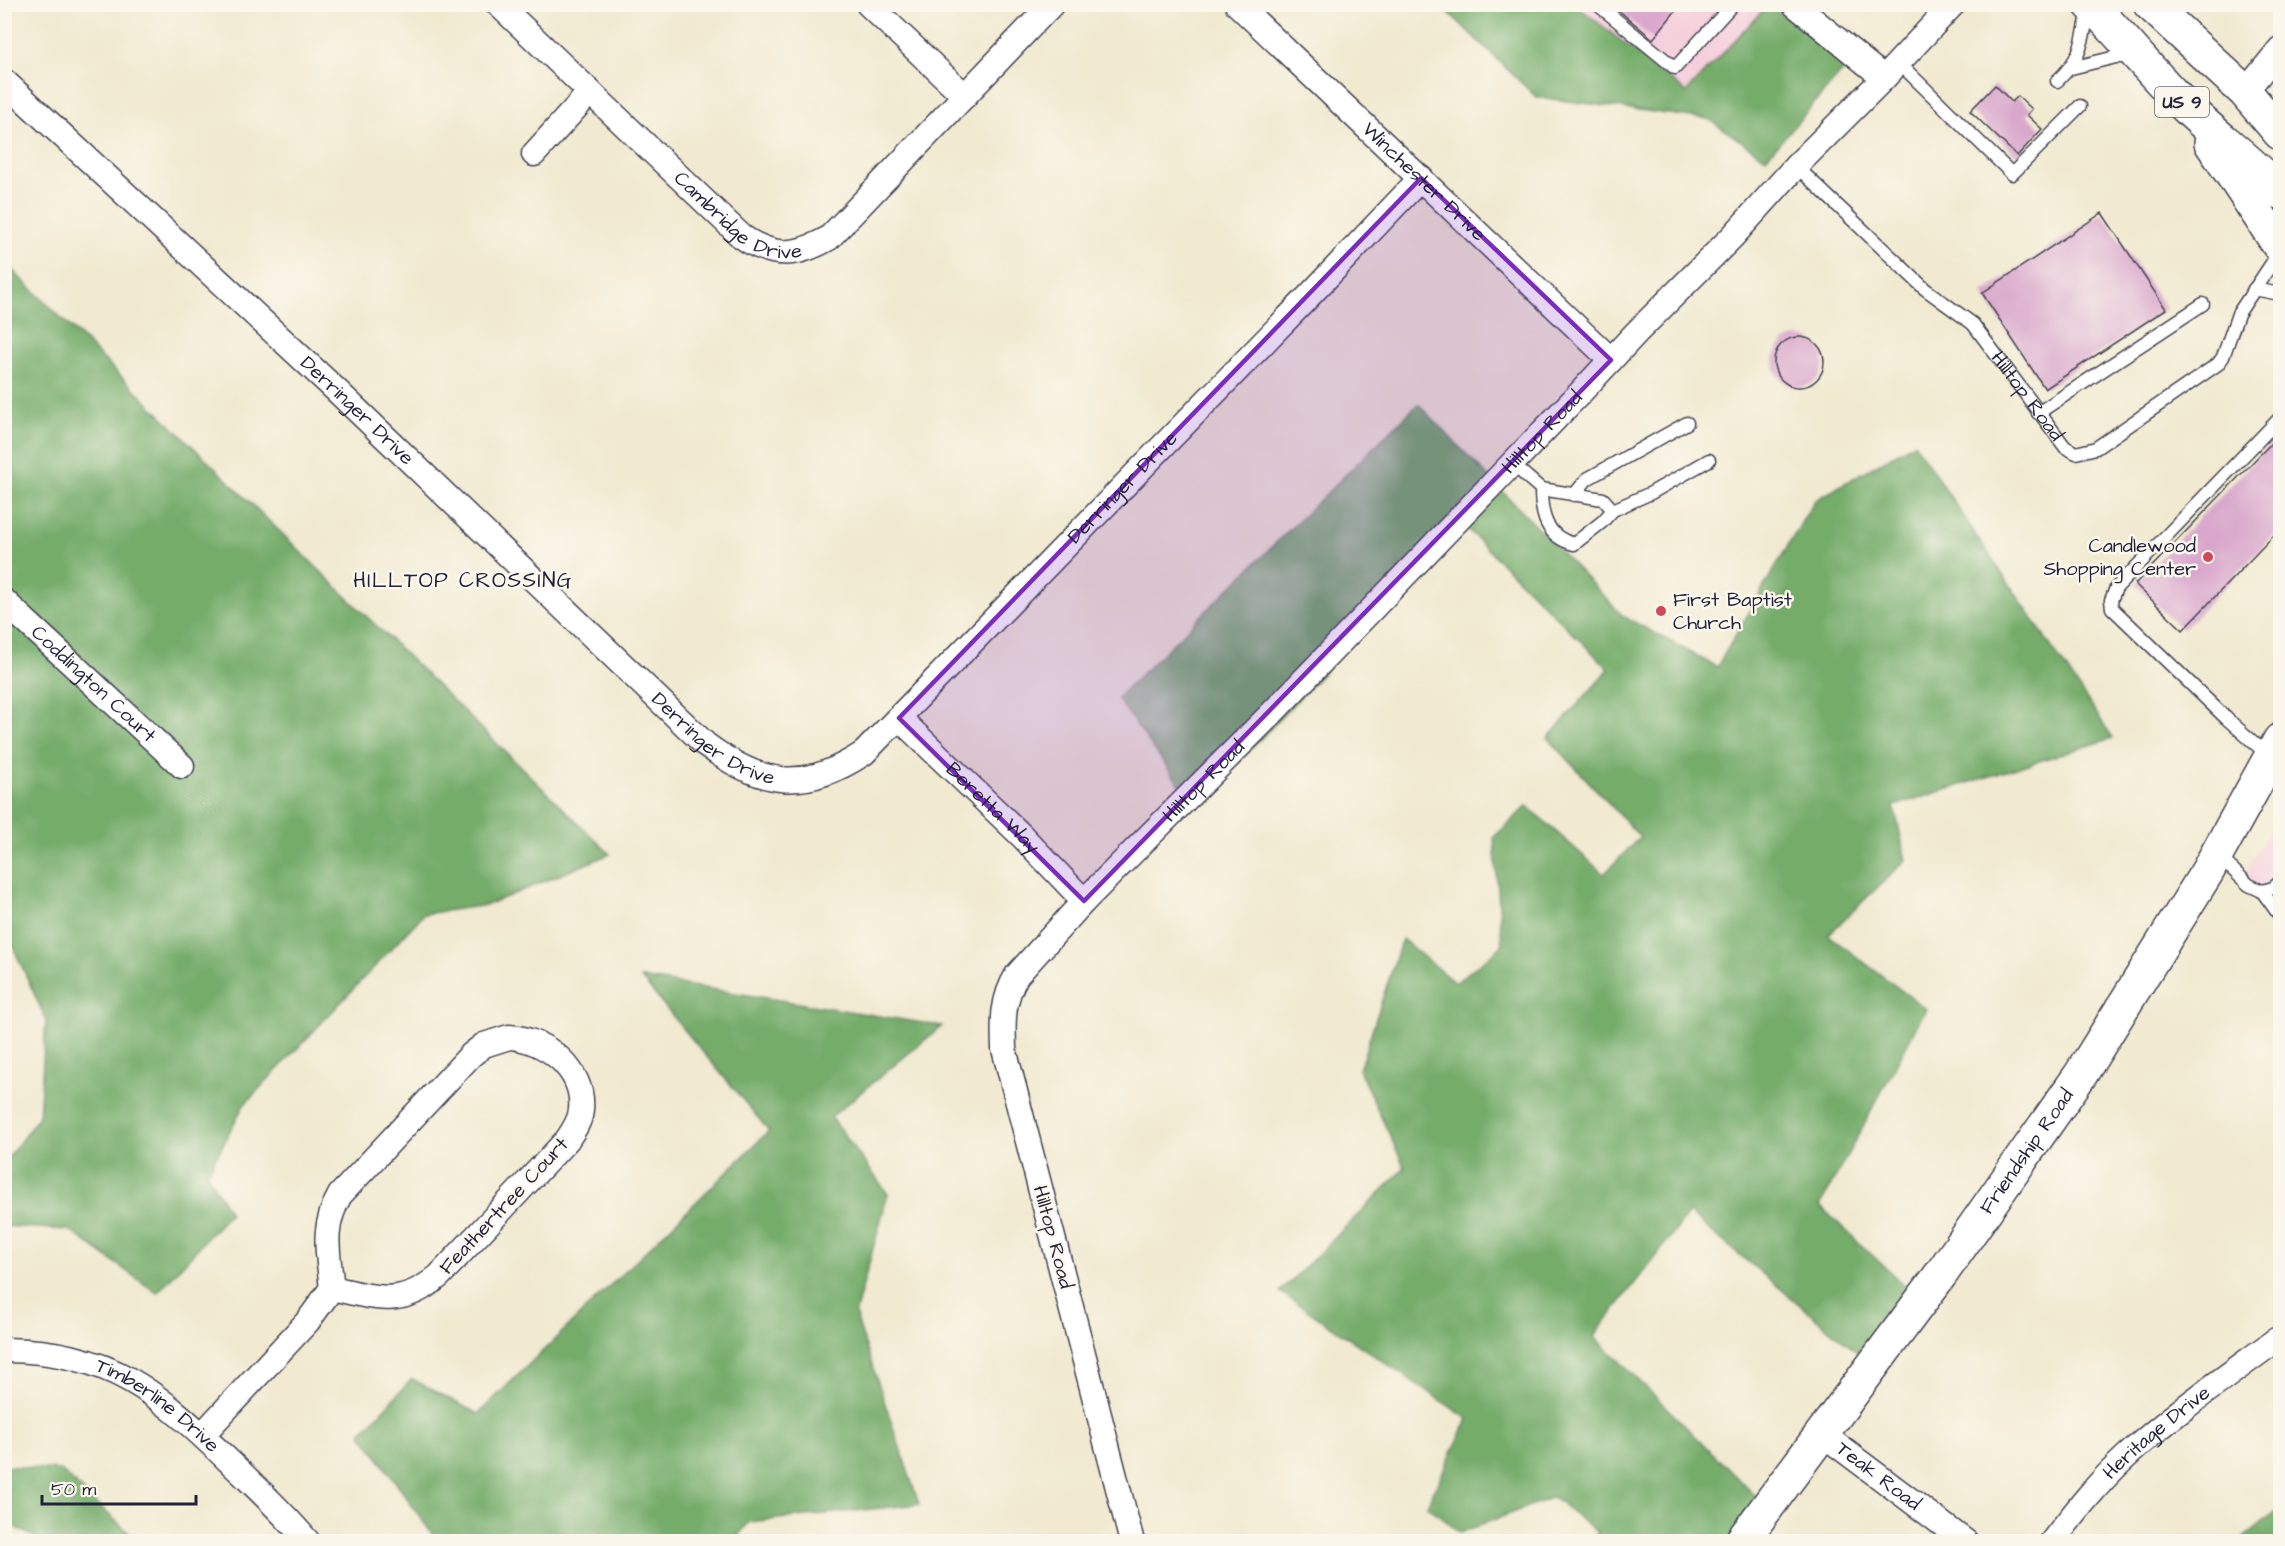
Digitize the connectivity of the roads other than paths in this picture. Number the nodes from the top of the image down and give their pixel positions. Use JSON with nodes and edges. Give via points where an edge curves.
{"nodes":[{"id":1,"x":498,"y":4,"type":"edge"},
{"id":2,"x":868,"y":4,"type":"edge"},
{"id":3,"x":1052,"y":4,"type":"edge"},
{"id":4,"x":1237,"y":4,"type":"edge"},
{"id":5,"x":1597,"y":4,"type":"edge"},
{"id":6,"x":1733,"y":4,"type":"edge"},
{"id":7,"x":1794,"y":4,"type":"edge"},
{"id":8,"x":1953,"y":4,"type":"edge"},
{"id":9,"x":2090,"y":4,"type":"edge"},
{"id":10,"x":2150,"y":4,"type":"edge"},
{"id":11,"x":2280,"y":49,"type":"edge"},
{"id":12,"x":2141,"y":58,"type":"junction"},
{"id":13,"x":2071,"y":68,"type":"junction"},
{"id":14,"x":1891,"y":70,"type":"junction"},
{"id":15,"x":4,"y":81,"type":"edge"},
{"id":16,"x":2057,"y":81,"type":"dead end"},
{"id":17,"x":590,"y":92,"type":"junction"},
{"id":18,"x":2245,"y":92,"type":"junction"},
{"id":19,"x":965,"y":96,"type":"junction"},
{"id":20,"x":2080,"y":106,"type":"dead end"},
{"id":21,"x":2188,"y":110,"type":"junction"},
{"id":22,"x":2280,"y":134,"type":"edge"},
{"id":23,"x":534,"y":154,"type":"dead end"},
{"id":24,"x":1796,"y":166,"type":"junction"},
{"id":25,"x":1420,"y":178,"type":"junction"},
{"id":26,"x":2280,"y":192,"type":"edge"},
{"id":27,"x":2280,"y":249,"type":"edge"},
{"id":28,"x":2254,"y":289,"type":"junction"},
{"id":29,"x":2280,"y":294,"type":"edge"},
{"id":30,"x":2203,"y":304,"type":"dead end"},
{"id":31,"x":1611,"y":360,"type":"junction"},
{"id":32,"x":2038,"y":413,"type":"junction"},
{"id":33,"x":2280,"y":418,"type":"edge"},
{"id":34,"x":1687,"y":423,"type":"dead end"},
{"id":35,"x":1709,"y":460,"type":"dead end"},
{"id":36,"x":1511,"y":463,"type":"junction"},
{"id":37,"x":1541,"y":489,"type":"junction"},
{"id":38,"x":1574,"y":495,"type":"junction"},
{"id":39,"x":1613,"y":510,"type":"junction"},
{"id":40,"x":4,"y":601,"type":"edge"},
{"id":41,"x":899,"y":718,"type":"junction"},
{"id":42,"x":2275,"y":749,"type":"edge"},
{"id":43,"x":182,"y":766,"type":"dead end"},
{"id":44,"x":2216,"y":855,"type":"junction"},
{"id":45,"x":2280,"y":882,"type":"edge"},
{"id":46,"x":2262,"y":891,"type":"junction"},
{"id":47,"x":1084,"y":901,"type":"junction"},
{"id":48,"x":2280,"y":916,"type":"edge"},
{"id":49,"x":332,"y":1288,"type":"junction"},
{"id":50,"x":2279,"y":1334,"type":"edge"},
{"id":51,"x":4,"y":1350,"type":"edge"},
{"id":52,"x":1821,"y":1433,"type":"junction"},
{"id":53,"x":202,"y":1435,"type":"junction"},
{"id":54,"x":308,"y":1542,"type":"edge"},
{"id":55,"x":1132,"y":1542,"type":"edge"},
{"id":56,"x":1741,"y":1542,"type":"edge"},
{"id":57,"x":1966,"y":1542,"type":"edge"},
{"id":58,"x":2052,"y":1542,"type":"edge"}],
"edges":[{"from":1,"to":17,"type":"street","name":"Cambridge Drive"},
{"from":2,"to":19,"type":"street"},
{"from":3,"to":19,"type":"street","name":"Cambridge Drive"},
{"from":4,"to":25,"type":"street","name":"Winchester Drive"},
{"from":5,"to":6,"type":"lane","via":[[1675,68]]},
{"from":7,"to":14,"type":"street"},
{"from":8,"to":14,"type":"street","name":"Hilltop Road"},
{"from":9,"to":12,"type":"main road","number":"US 9"},
{"from":9,"to":13,"type":"lane","via":[[2081,50]]},
{"from":10,"to":18,"type":"main road","number":"US 9"},
{"from":11,"to":18,"type":"street"},
{"from":12,"to":13,"type":"lane","via":[[2116,57]]},
{"from":12,"to":21,"type":"main road","number":"US 9"},
{"from":13,"to":16,"type":"lane"},
{"from":14,"to":20,"type":"lane","via":[[2012,174]]},
{"from":14,"to":24,"type":"street","name":"Hilltop Road"},
{"from":15,"to":41,"type":"street","name":"Derringer Drive","via":[[336,390],[705,744],[728,761],[776,778],[812,778],[843,767],[864,753]]},
{"from":17,"to":19,"type":"street","name":"Cambridge Drive","via":[[741,236],[762,249],[789,253],[829,238]]},
{"from":17,"to":23,"type":"street"},
{"from":18,"to":22,"type":"main road","number":"US 9"},
{"from":21,"to":26,"type":"main road","number":"US 9","via":[[2259,169]]},
{"from":21,"to":27,"type":"main road"},
{"from":24,"to":31,"type":"street","name":"Hilltop Road"},
{"from":24,"to":32,"type":"lane","name":"Hilltop Road","via":[[1925,289],[1973,324]]},
{"from":25,"to":31,"type":"street","name":"Winchester Drive"},
{"from":25,"to":41,"type":"street","name":"Derringer Drive"},
{"from":27,"to":28,"type":"lane","name":"Hilltop Road"},
{"from":28,"to":29,"type":"lane"},
{"from":28,"to":32,"type":"lane","name":"Hilltop Road","via":[[2238,314],[2218,364],[2096,448],[2076,453],[2065,447]]},
{"from":30,"to":32,"type":"lane"},
{"from":31,"to":36,"type":"street","name":"Hilltop Road"},
{"from":33,"to":42,"type":"lane","via":[[2116,588],[2111,600],[2112,608],[2226,718]]},
{"from":34,"to":38,"type":"lane","via":[[1587,479]]},
{"from":35,"to":39,"type":"lane"},
{"from":36,"to":37,"type":"lane"},
{"from":36,"to":47,"type":"street","name":"Hilltop Road","via":[[1272,713]]},
{"from":37,"to":38,"type":"lane"},
{"from":37,"to":39,"type":"lane","via":[[1541,509],[1560,540],[1574,544]]},
{"from":38,"to":39,"type":"lane","via":[[1603,499]]},
{"from":40,"to":43,"type":"street","name":"Coddington Court"},
{"from":41,"to":47,"type":"street","name":"Beretta Way"},
{"from":42,"to":44,"type":"main road","name":"Friendship Road"},
{"from":44,"to":46,"type":"lane","via":[[2249,885]]},
{"from":44,"to":52,"type":"main road","name":"Friendship Road","via":[[2062,1103],[1941,1274]]},
{"from":45,"to":46,"type":"lane"},
{"from":46,"to":48,"type":"lane"},
{"from":47,"to":55,"type":"street","name":"Hilltop Road","via":[[1010,987],[1002,1019],[1004,1049]]},
{"from":49,"to":49,"type":"street","name":"Feathertree Court","via":[[326,1239],[331,1210],[340,1195],[471,1055],[500,1038],[523,1038],[540,1043],[567,1066],[580,1096],[578,1124],[439,1276],[424,1288],[396,1298],[370,1297]]},
{"from":49,"to":53,"type":"street","via":[[308,1321]]},
{"from":50,"to":58,"type":"street","name":"Heritage Drive","via":[[2127,1456]]},
{"from":51,"to":53,"type":"street","name":"Timberline Drive","via":[[64,1354],[118,1372],[159,1398]]},
{"from":52,"to":56,"type":"main road","name":"Friendship Road"},
{"from":52,"to":57,"type":"street","name":"Teak Road"},
{"from":53,"to":54,"type":"street","name":"Timberline Drive"}]}
